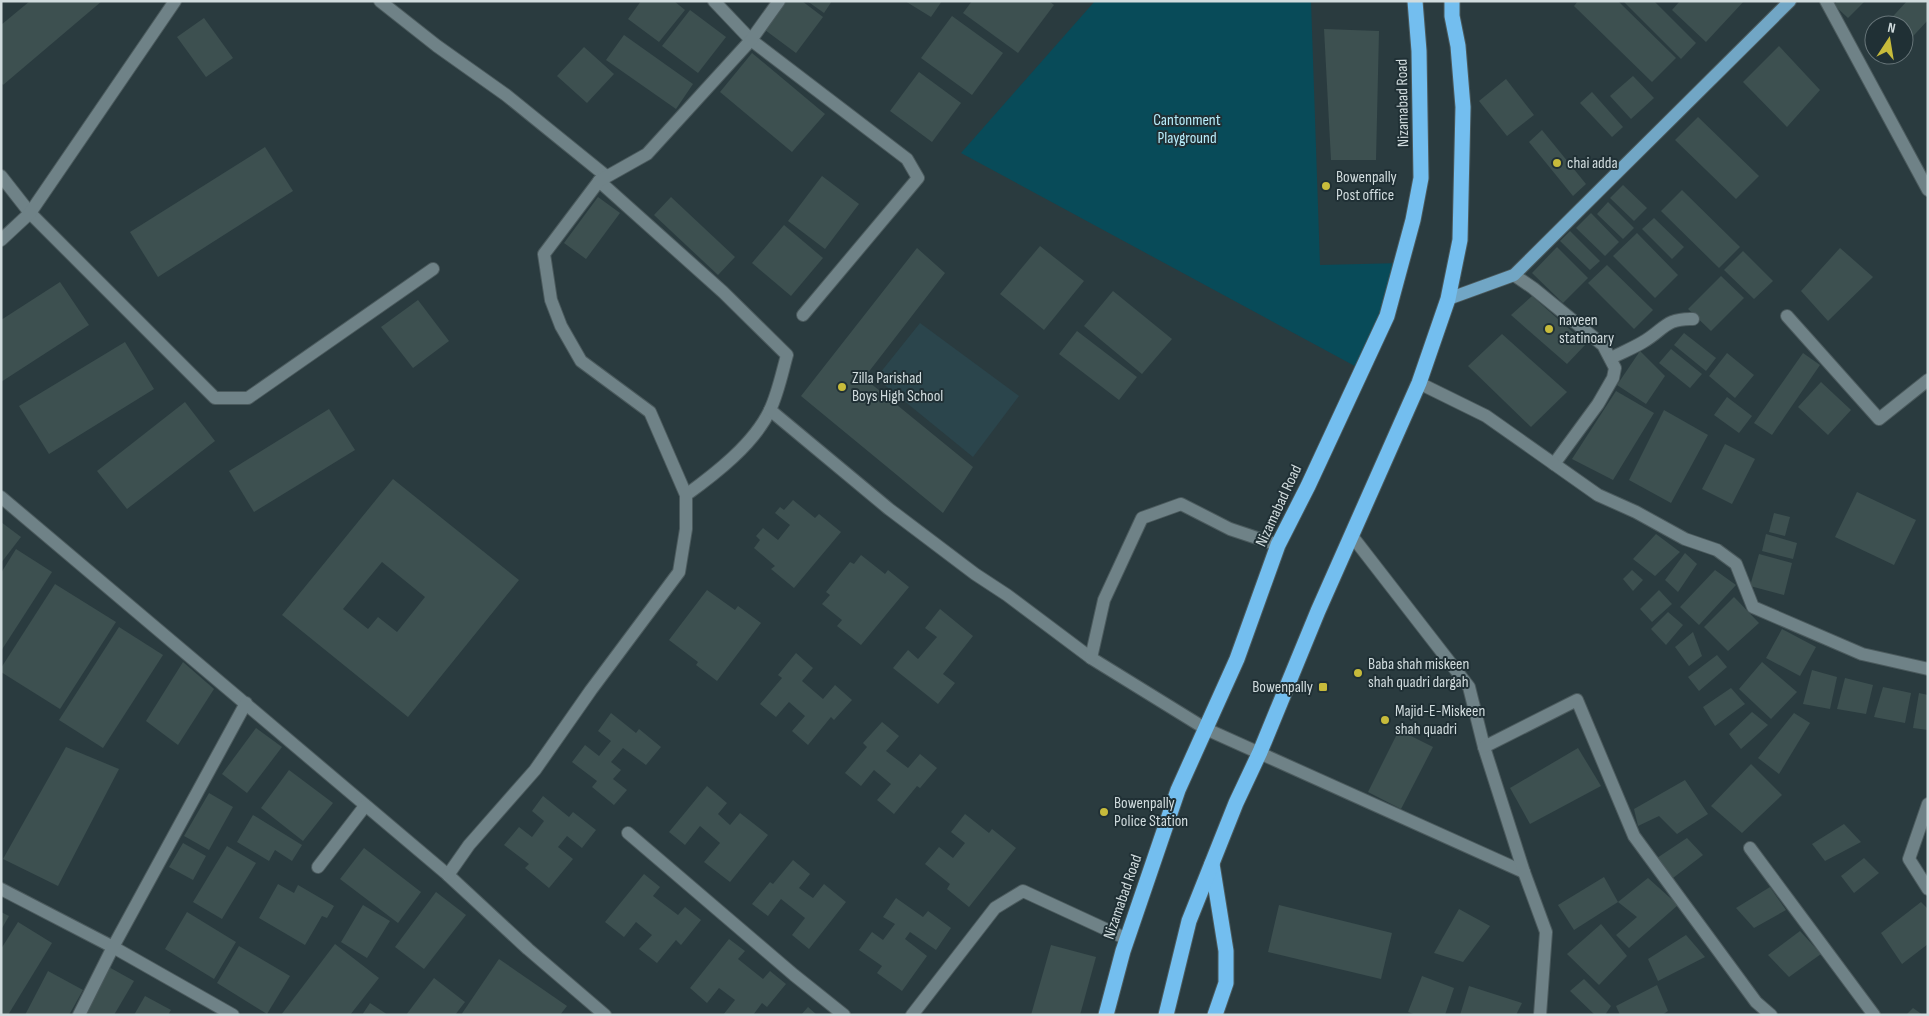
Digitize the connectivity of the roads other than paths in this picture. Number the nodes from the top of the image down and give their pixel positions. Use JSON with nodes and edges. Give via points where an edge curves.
{"nodes":[{"id":1,"x":175,"y":1,"type":"edge"},
{"id":2,"x":380,"y":1,"type":"edge"},
{"id":3,"x":714,"y":1,"type":"edge"},
{"id":4,"x":779,"y":1,"type":"edge"},
{"id":5,"x":1415,"y":1,"type":"edge"},
{"id":6,"x":1790,"y":1,"type":"edge"},
{"id":7,"x":1826,"y":1,"type":"edge"},
{"id":8,"x":1452,"y":8,"type":"edge"},
{"id":9,"x":751,"y":40,"type":"junction"},
{"id":10,"x":1,"y":176,"type":"edge"},
{"id":11,"x":603,"y":179,"type":"junction"},
{"id":12,"x":1928,"y":190,"type":"edge"},
{"id":13,"x":30,"y":213,"type":"junction"},
{"id":14,"x":1,"y":240,"type":"edge"},
{"id":15,"x":433,"y":269,"type":"dead end"},
{"id":16,"x":1514,"y":275,"type":"junction"},
{"id":17,"x":1448,"y":299,"type":"junction"},
{"id":18,"x":803,"y":315,"type":"dead end"},
{"id":19,"x":1787,"y":316,"type":"dead end"},
{"id":20,"x":1693,"y":319,"type":"dead end"},
{"id":21,"x":1610,"y":358,"type":"junction"},
{"id":22,"x":1928,"y":380,"type":"edge"},
{"id":23,"x":1419,"y":383,"type":"junction"},
{"id":24,"x":770,"y":410,"type":"junction"},
{"id":25,"x":1554,"y":464,"type":"junction"},
{"id":26,"x":686,"y":495,"type":"junction"},
{"id":27,"x":1,"y":497,"type":"edge"},
{"id":28,"x":1352,"y":536,"type":"junction"},
{"id":29,"x":1278,"y":545,"type":"junction"},
{"id":30,"x":1091,"y":658,"type":"junction"},
{"id":31,"x":1928,"y":669,"type":"edge"},
{"id":32,"x":246,"y":703,"type":"junction"},
{"id":33,"x":1206,"y":729,"type":"junction"},
{"id":34,"x":1484,"y":747,"type":"junction"},
{"id":35,"x":1260,"y":752,"type":"junction"},
{"id":36,"x":1928,"y":804,"type":"edge"},
{"id":37,"x":365,"y":806,"type":"junction"},
{"id":38,"x":628,"y":833,"type":"dead end"},
{"id":39,"x":1750,"y":848,"type":"dead end"},
{"id":40,"x":1212,"y":862,"type":"junction"},
{"id":41,"x":318,"y":867,"type":"dead end"},
{"id":42,"x":1524,"y":872,"type":"junction"},
{"id":43,"x":448,"y":875,"type":"junction"},
{"id":44,"x":1,"y":889,"type":"edge"},
{"id":45,"x":1928,"y":889,"type":"edge"},
{"id":46,"x":1127,"y":939,"type":"junction"},
{"id":47,"x":113,"y":947,"type":"junction"},
{"id":48,"x":1764,"y":1013,"type":"edge"},
{"id":49,"x":79,"y":1015,"type":"edge"},
{"id":50,"x":233,"y":1015,"type":"edge"},
{"id":51,"x":605,"y":1015,"type":"edge"},
{"id":52,"x":844,"y":1015,"type":"edge"},
{"id":53,"x":912,"y":1015,"type":"edge"},
{"id":54,"x":1106,"y":1015,"type":"edge"},
{"id":55,"x":1166,"y":1015,"type":"edge"},
{"id":56,"x":1215,"y":1015,"type":"edge"},
{"id":57,"x":1540,"y":1015,"type":"edge"},
{"id":58,"x":1874,"y":1015,"type":"edge"}],
"edges":[{"from":1,"to":13,"type":"street"},
{"from":2,"to":11,"type":"street","via":[[506,96]]},
{"from":3,"to":9,"type":"street"},
{"from":4,"to":9,"type":"street"},
{"from":5,"to":29,"type":"highway","name":"Nizamabad Road","via":[[1421,178],[1413,220],[1387,316]]},
{"from":6,"to":16,"type":"main road"},
{"from":7,"to":12,"type":"street"},
{"from":8,"to":17,"type":"highway","via":[[1463,107],[1462,192],[1460,240]]},
{"from":9,"to":11,"type":"street","via":[[647,154]]},
{"from":9,"to":18,"type":"street","via":[[907,159],[918,178]]},
{"from":10,"to":13,"type":"street"},
{"from":11,"to":24,"type":"street","via":[[787,355]]},
{"from":11,"to":26,"type":"street","via":[[544,254],[551,300],[561,326],[581,361],[650,412]]},
{"from":13,"to":14,"type":"street"},
{"from":13,"to":15,"type":"street","via":[[215,398],[248,398]]},
{"from":16,"to":17,"type":"main road"},
{"from":16,"to":21,"type":"street","via":[[1603,345]]},
{"from":17,"to":23,"type":"highway"},
{"from":19,"to":22,"type":"street","via":[[1880,419]]},
{"from":20,"to":21,"type":"street","via":[[1680,318],[1668,322],[1644,342]]},
{"from":21,"to":25,"type":"street","via":[[1615,368],[1612,378],[1598,404]]},
{"from":23,"to":25,"type":"street","via":[[1486,416]]},
{"from":23,"to":28,"type":"highway"},
{"from":24,"to":26,"type":"street","via":[[760,427],[722,468]]},
{"from":24,"to":30,"type":"street","via":[[889,509]]},
{"from":25,"to":31,"type":"street","via":[[1598,495],[1685,539],[1717,550],[1736,564],[1753,607],[1862,654]]},
{"from":26,"to":43,"type":"street","via":[[686,529],[678,572],[535,770],[469,845]]},
{"from":27,"to":32,"type":"street"},
{"from":28,"to":34,"type":"street","via":[[1469,687]]},
{"from":28,"to":35,"type":"highway"},
{"from":29,"to":30,"type":"street","via":[[1230,529],[1182,504],[1142,518],[1104,600]]},
{"from":29,"to":33,"type":"highway","name":"Nizamabad Road"},
{"from":30,"to":33,"type":"street"},
{"from":32,"to":37,"type":"street"},
{"from":32,"to":47,"type":"street"},
{"from":33,"to":35,"type":"street"},
{"from":33,"to":46,"type":"highway","name":"Nizamabad Road","via":[[1178,790]]},
{"from":34,"to":42,"type":"street"},
{"from":34,"to":48,"type":"street","via":[[1577,700],[1634,836]]},
{"from":35,"to":40,"type":"highway"},
{"from":35,"to":42,"type":"street"},
{"from":36,"to":45,"type":"street","via":[[1909,859]]},
{"from":37,"to":41,"type":"street"},
{"from":37,"to":43,"type":"street"},
{"from":38,"to":52,"type":"street"},
{"from":39,"to":58,"type":"street"},
{"from":40,"to":55,"type":"highway","via":[[1189,921]]},
{"from":40,"to":56,"type":"highway","via":[[1226,950],[1226,983]]},
{"from":42,"to":57,"type":"street","via":[[1546,932]]},
{"from":43,"to":51,"type":"street"},
{"from":44,"to":47,"type":"street"},
{"from":46,"to":53,"type":"street","via":[[1023,891],[995,908]]},
{"from":46,"to":54,"type":"highway","name":"Nizamabad Road"},
{"from":47,"to":49,"type":"street"},
{"from":47,"to":50,"type":"street"}]}
